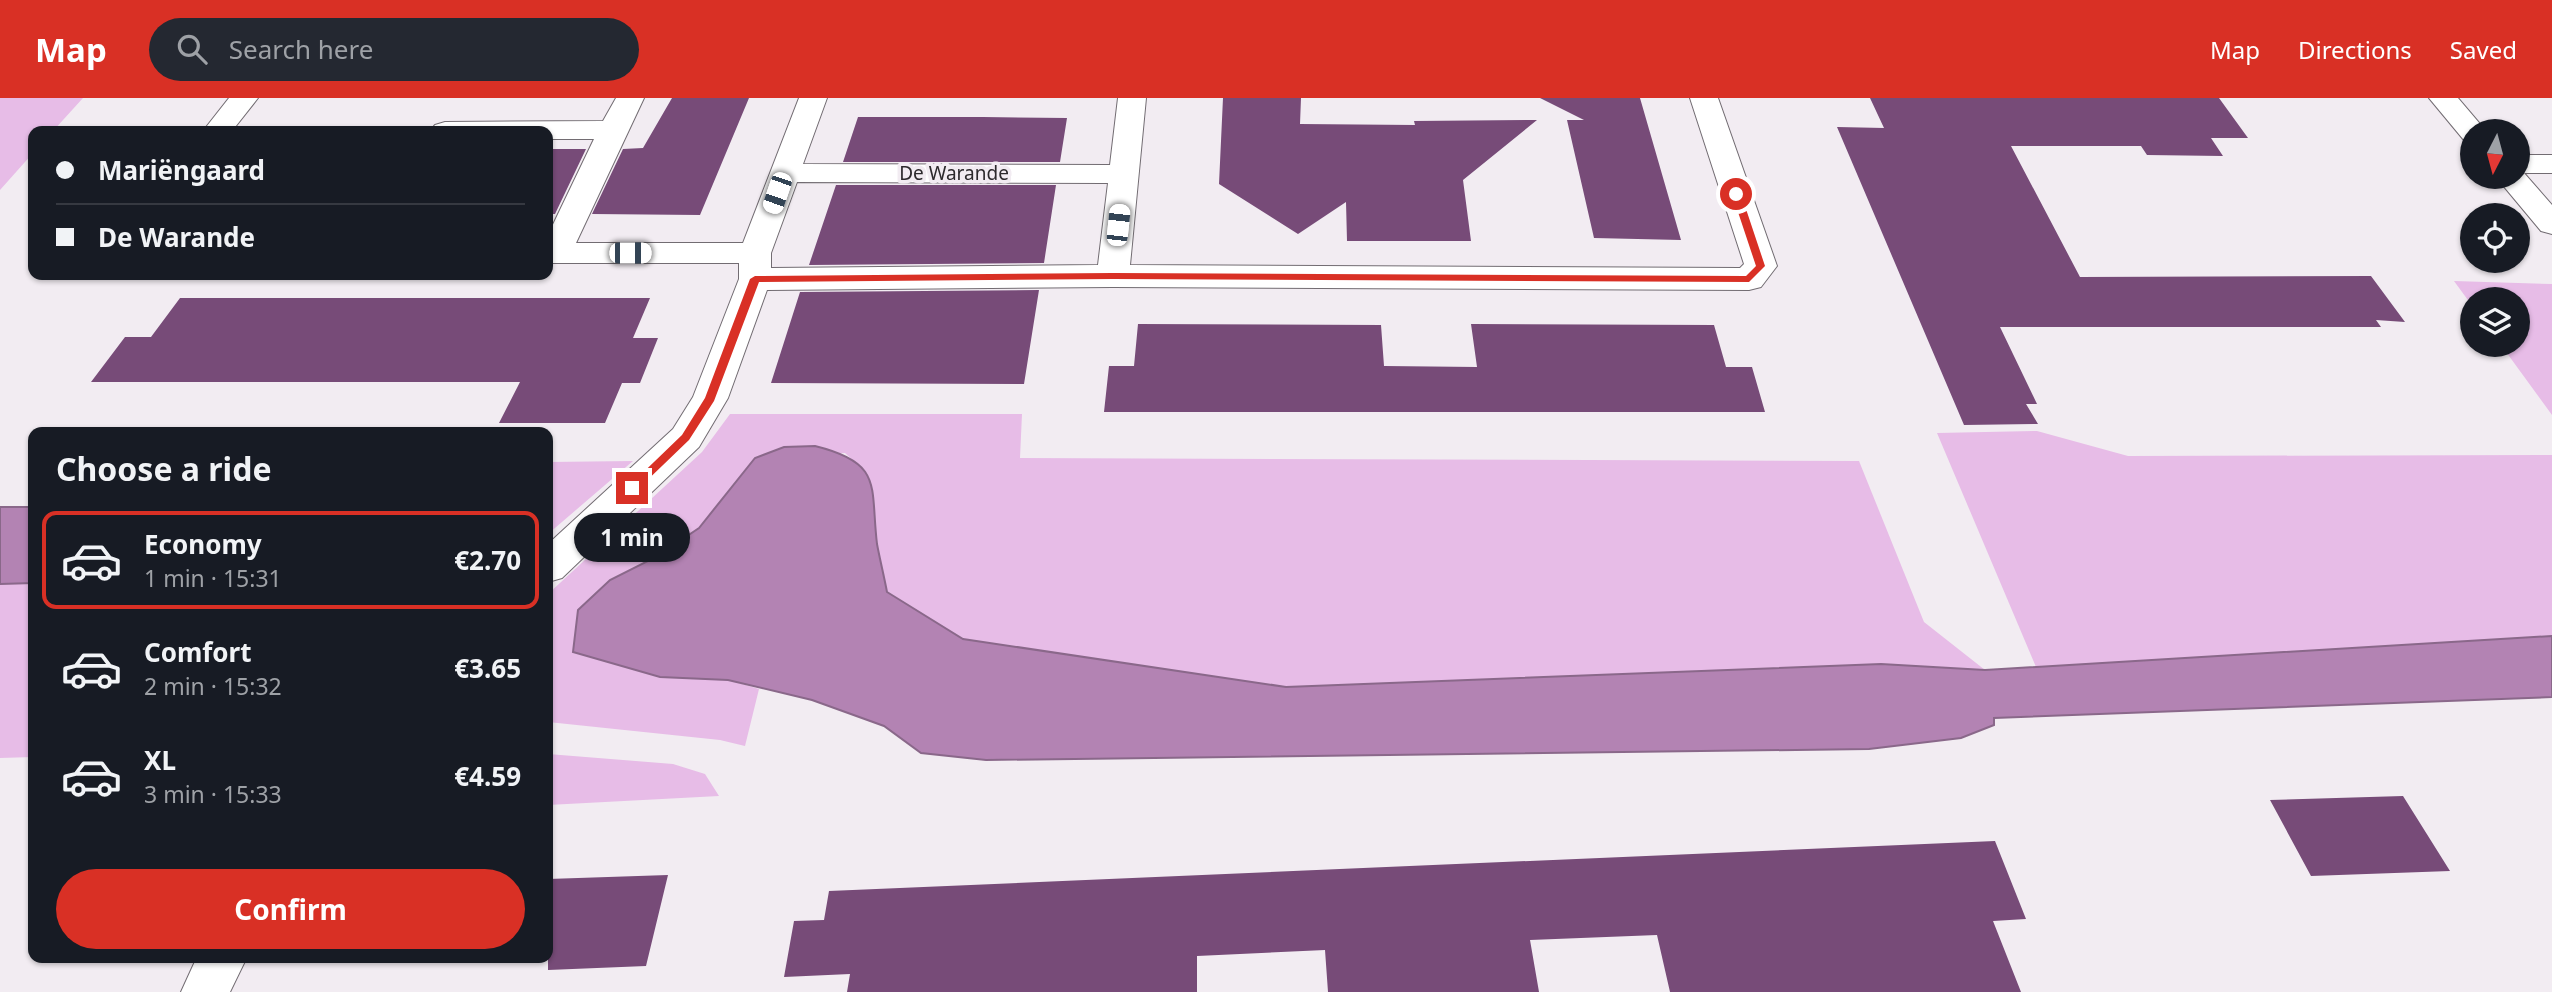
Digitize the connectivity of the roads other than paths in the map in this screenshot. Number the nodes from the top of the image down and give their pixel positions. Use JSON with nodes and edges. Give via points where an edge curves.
{"nodes":[{"id":1,"x":244,"y":98,"type":"edge"},
{"id":2,"x":630,"y":98,"type":"edge"},
{"id":3,"x":813,"y":98,"type":"edge"},
{"id":4,"x":1132,"y":98,"type":"edge"},
{"id":5,"x":1704,"y":98,"type":"edge"},
{"id":6,"x":2443,"y":98,"type":"edge"},
{"id":7,"x":2461,"y":119,"type":"edge"},
{"id":8,"x":221,"y":126,"type":"edge"},
{"id":9,"x":553,"y":130,"type":"edge"},
{"id":10,"x":613,"y":130,"type":"junction"},
{"id":11,"x":2530,"y":164,"type":"edge"},
{"id":12,"x":2552,"y":164,"type":"edge"},
{"id":13,"x":784,"y":173,"type":"junction"},
{"id":14,"x":1123,"y":173,"type":"junction"},
{"id":15,"x":2521,"y":189,"type":"edge"},
{"id":16,"x":2552,"y":224,"type":"edge"},
{"id":17,"x":553,"y":249,"type":"edge"},
{"id":18,"x":553,"y":253,"type":"edge"},
{"id":19,"x":755,"y":266,"type":"junction"},
{"id":20,"x":1113,"y":276,"type":"junction"},
{"id":21,"x":553,"y":562,"type":"edge"},
{"id":22,"x":220,"y":963,"type":"edge"},
{"id":23,"x":205,"y":992,"type":"edge"}],
"edges":[{"from":1,"to":8,"type":"street"},
{"from":2,"to":10,"type":"street"},
{"from":3,"to":13,"type":"street"},
{"from":4,"to":14,"type":"street"},
{"from":5,"to":20,"type":"street","via":[[1761,266],[1749,279]]},
{"from":6,"to":7,"type":"street"},
{"from":9,"to":10,"type":"street"},
{"from":10,"to":17,"type":"street"},
{"from":11,"to":12,"type":"street"},
{"from":13,"to":14,"type":"street","name":"De Warande"},
{"from":13,"to":19,"type":"street"},
{"from":14,"to":20,"type":"street"},
{"from":15,"to":16,"type":"street"},
{"from":18,"to":19,"type":"street"},
{"from":19,"to":20,"type":"street"},
{"from":19,"to":21,"type":"street","via":[[710,398],[685,438]]},
{"from":22,"to":23,"type":"street"}]}
